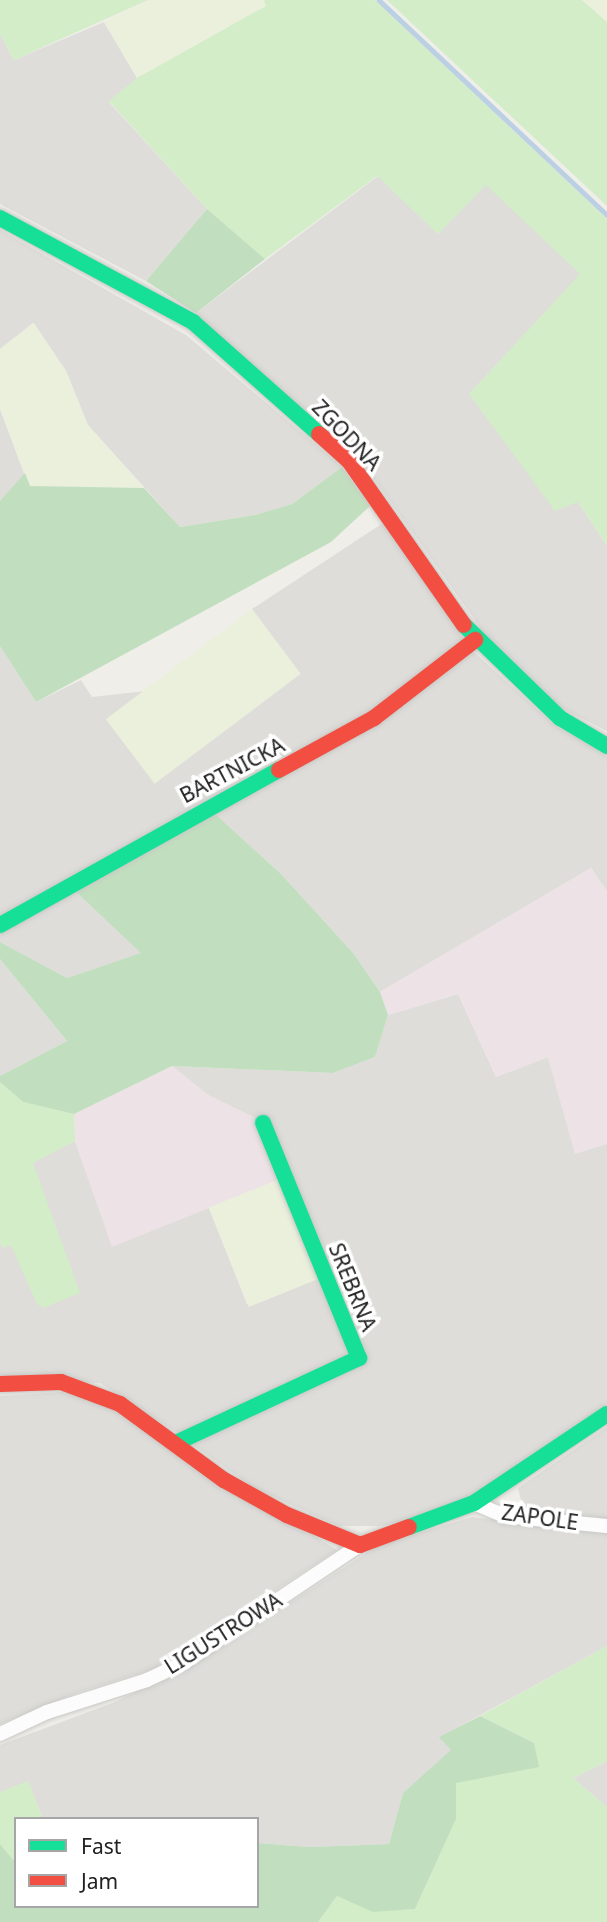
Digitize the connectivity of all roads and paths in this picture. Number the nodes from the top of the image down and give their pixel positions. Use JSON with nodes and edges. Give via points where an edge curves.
{"nodes":[{"id":1,"x":0,"y":218,"type":"edge"},
{"id":2,"x":475,"y":640,"type":"junction"},
{"id":3,"x":607,"y":746,"type":"edge"},
{"id":4,"x":0,"y":925,"type":"edge"},
{"id":5,"x":264,"y":1123,"type":"dead end"},
{"id":6,"x":0,"y":1384,"type":"edge"},
{"id":7,"x":607,"y":1414,"type":"edge"},
{"id":8,"x":176,"y":1443,"type":"junction"},
{"id":9,"x":474,"y":1503,"type":"junction"},
{"id":10,"x":607,"y":1526,"type":"edge"},
{"id":11,"x":360,"y":1545,"type":"junction"},
{"id":12,"x":0,"y":1734,"type":"edge"}],
"edges":[{"from":1,"to":2,"type":"street","name":"ZGODNA","via":[[193,323],[287,404],[349,461]]},
{"from":2,"to":3,"type":"street","name":"ZGODNA","via":[[561,718]]},
{"from":2,"to":4,"type":"street","name":"BARTNICKA","via":[[374,718]]},
{"from":5,"to":8,"type":"street","name":"SREBRNA","via":[[359,1358]]},
{"from":6,"to":8,"type":"street","via":[[61,1382],[82,1387],[120,1404]]},
{"from":7,"to":9,"type":"street"},
{"from":8,"to":11,"type":"street","via":[[224,1480],[287,1515]]},
{"from":9,"to":10,"type":"street","name":"ZAPOLE","via":[[505,1516]]},
{"from":9,"to":11,"type":"street"},
{"from":11,"to":12,"type":"street","name":"LIGUSTROWA","via":[[185,1662]]}]}
